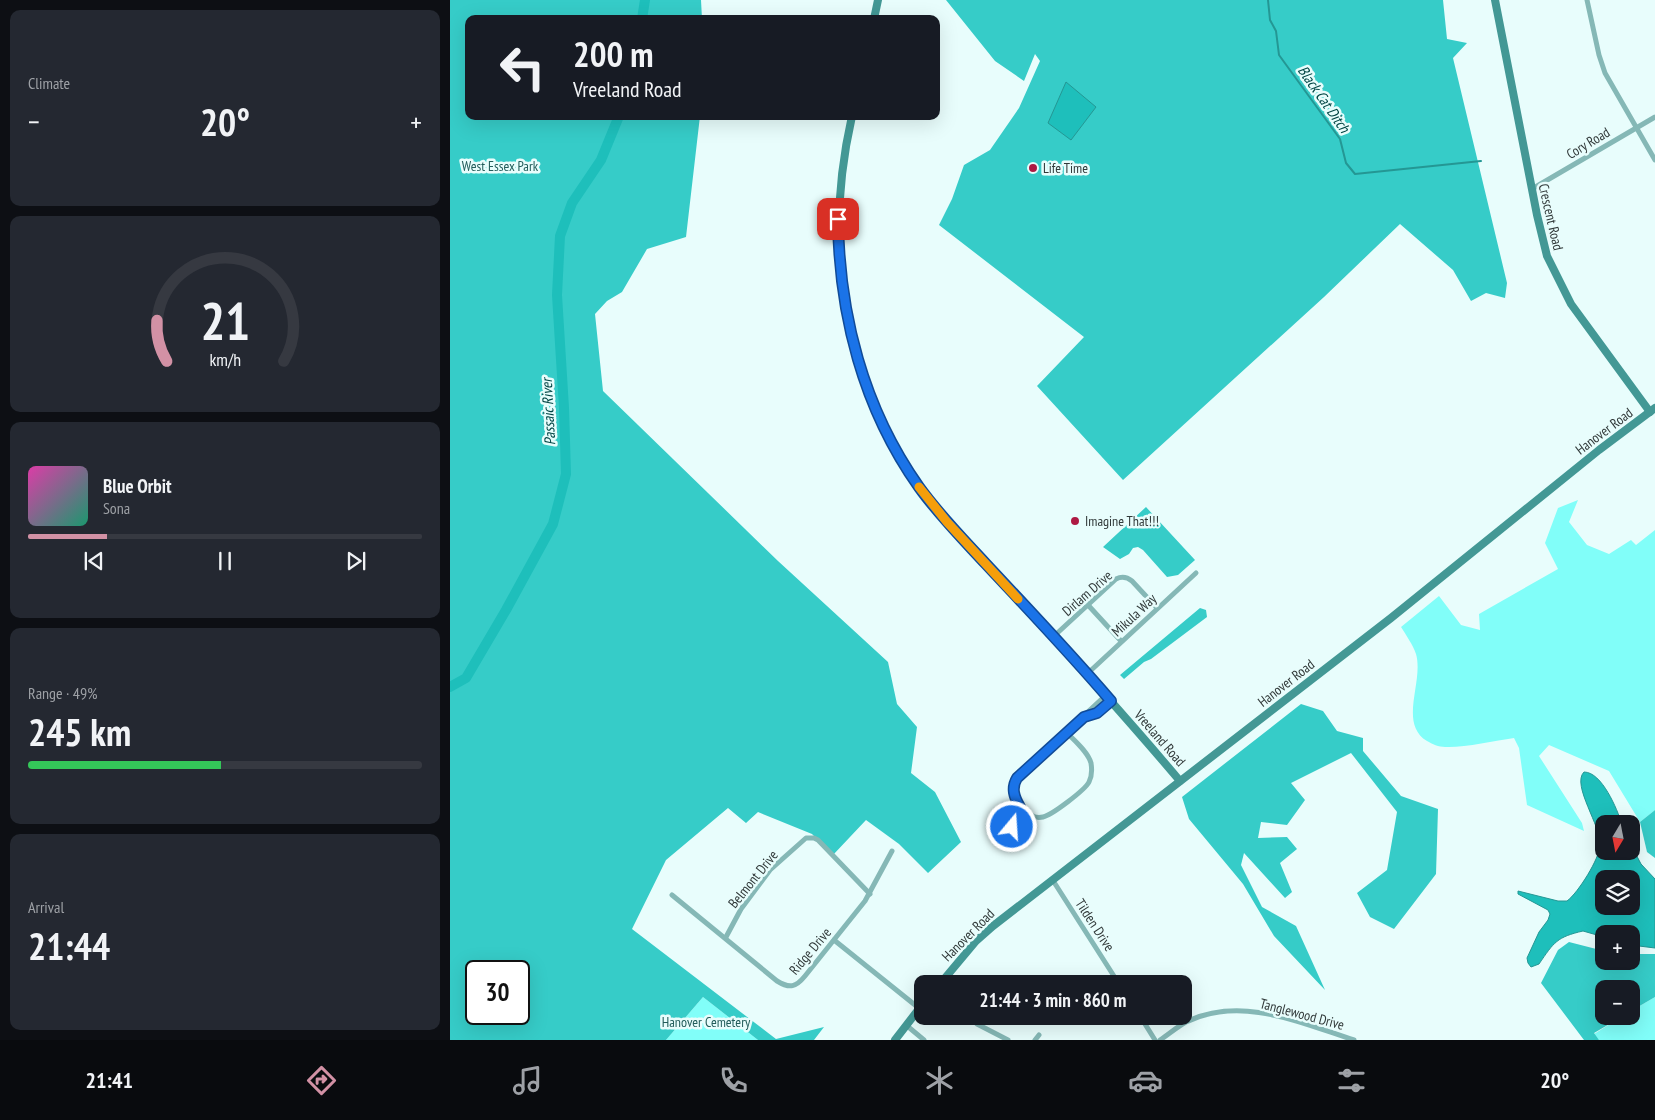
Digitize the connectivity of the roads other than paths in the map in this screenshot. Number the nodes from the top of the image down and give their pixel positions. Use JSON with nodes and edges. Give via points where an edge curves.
{"nodes":[{"id":1,"x":878,"y":0,"type":"edge"},
{"id":2,"x":1495,"y":0,"type":"edge"},
{"id":3,"x":1587,"y":0,"type":"edge"},
{"id":4,"x":875,"y":15,"type":"edge"},
{"id":5,"x":1655,"y":116,"type":"edge"},
{"id":6,"x":851,"y":120,"type":"edge"},
{"id":7,"x":1636,"y":128,"type":"junction"},
{"id":8,"x":1655,"y":160,"type":"edge"},
{"id":9,"x":1532,"y":189,"type":"junction"},
{"id":10,"x":1652,"y":410,"type":"edge"},
{"id":11,"x":1196,"y":573,"type":"dead end"},
{"id":12,"x":1088,"y":605,"type":"junction"},
{"id":13,"x":1157,"y":608,"type":"junction"},
{"id":14,"x":1054,"y":637,"type":"junction"},
{"id":15,"x":1121,"y":641,"type":"junction"},
{"id":16,"x":1087,"y":674,"type":"junction"},
{"id":17,"x":1109,"y":698,"type":"junction"},
{"id":18,"x":1067,"y":733,"type":"junction"},
{"id":19,"x":1180,"y":781,"type":"junction"},
{"id":20,"x":1020,"y":807,"type":"junction"},
{"id":21,"x":1033,"y":816,"type":"junction"},
{"id":22,"x":892,"y":851,"type":"dead end"},
{"id":23,"x":1052,"y":879,"type":"junction"},
{"id":24,"x":870,"y":894,"type":"junction"},
{"id":25,"x":672,"y":895,"type":"dead end"},
{"id":26,"x":726,"y":938,"type":"junction"},
{"id":27,"x":834,"y":940,"type":"junction"},
{"id":28,"x":948,"y":975,"type":"edge"},
{"id":29,"x":1113,"y":975,"type":"edge"},
{"id":30,"x":914,"y":1002,"type":"edge"},
{"id":31,"x":914,"y":1015,"type":"edge"},
{"id":32,"x":906,"y":1025,"type":"junction"},
{"id":33,"x":979,"y":1025,"type":"edge"},
{"id":34,"x":1146,"y":1025,"type":"edge"},
{"id":35,"x":1039,"y":1035,"type":"dead end"},
{"id":36,"x":895,"y":1040,"type":"edge"},
{"id":37,"x":924,"y":1040,"type":"edge"},
{"id":38,"x":1008,"y":1040,"type":"edge"},
{"id":39,"x":1035,"y":1040,"type":"edge"},
{"id":40,"x":1155,"y":1040,"type":"edge"},
{"id":41,"x":1160,"y":1040,"type":"edge"},
{"id":42,"x":1354,"y":1040,"type":"edge"}],
"edges":[{"from":1,"to":4,"type":"street"},
{"from":2,"to":9,"type":"street","name":"Crescent Road"},
{"from":3,"to":7,"type":"street","via":[[1598,55]]},
{"from":5,"to":7,"type":"street","name":"Cory Road"},
{"from":6,"to":14,"type":"street","name":"Vreeland Road","via":[[842,168],[838,243],[850,330],[870,395],[894,445],[919,486],[947,522]]},
{"from":7,"to":8,"type":"street"},
{"from":7,"to":9,"type":"street","name":"Cory Road"},
{"from":9,"to":10,"type":"street","name":"Crescent Road","via":[[1547,256],[1563,290],[1580,318]]},
{"from":10,"to":19,"type":"street","name":"Hanover Road"},
{"from":11,"to":13,"type":"street","name":"Mikula Way"},
{"from":12,"to":13,"type":"street","name":"Dirlam Drive","via":[[1116,579],[1124,577],[1132,581]]},
{"from":12,"to":14,"type":"street","name":"Dirlam Drive"},
{"from":12,"to":15,"type":"street"},
{"from":13,"to":15,"type":"street","name":"Mikula Way"},
{"from":14,"to":16,"type":"street","name":"Vreeland Road"},
{"from":15,"to":16,"type":"street","name":"Mikula Way"},
{"from":16,"to":17,"type":"street","name":"Vreeland Road"},
{"from":17,"to":18,"type":"street"},
{"from":17,"to":19,"type":"street","name":"Vreeland Road"},
{"from":18,"to":20,"type":"street","via":[[1017,778],[1013,787]]},
{"from":18,"to":21,"type":"street","via":[[1089,757],[1092,773],[1089,781],[1052,813],[1044,817]]},
{"from":19,"to":23,"type":"street","name":"Hanover Road"},
{"from":20,"to":21,"type":"street"},
{"from":20,"to":21,"type":"street","via":[[1012,827],[1016,836],[1027,835]]},
{"from":22,"to":24,"type":"street","name":"Ridge Drive"},
{"from":23,"to":28,"type":"street","name":"Hanover Road","via":[[976,941]]},
{"from":23,"to":29,"type":"street","name":"Tilden Drive"},
{"from":24,"to":26,"type":"street","name":"Belmont Drive","via":[[818,840],[806,838],[770,870],[741,909]]},
{"from":24,"to":27,"type":"street","name":"Ridge Drive"},
{"from":25,"to":26,"type":"street","name":"Ridge Drive"},
{"from":26,"to":27,"type":"street","name":"Ridge Drive","via":[[777,981],[792,987],[799,983]]},
{"from":27,"to":30,"type":"street"},
{"from":31,"to":32,"type":"street"},
{"from":32,"to":36,"type":"street"},
{"from":32,"to":37,"type":"street"},
{"from":33,"to":38,"type":"street"},
{"from":34,"to":40,"type":"street"},
{"from":35,"to":39,"type":"street"},
{"from":41,"to":42,"type":"street","name":"Tanglewood Drive","via":[[1196,1018],[1239,1010],[1270,1014]]}]}
